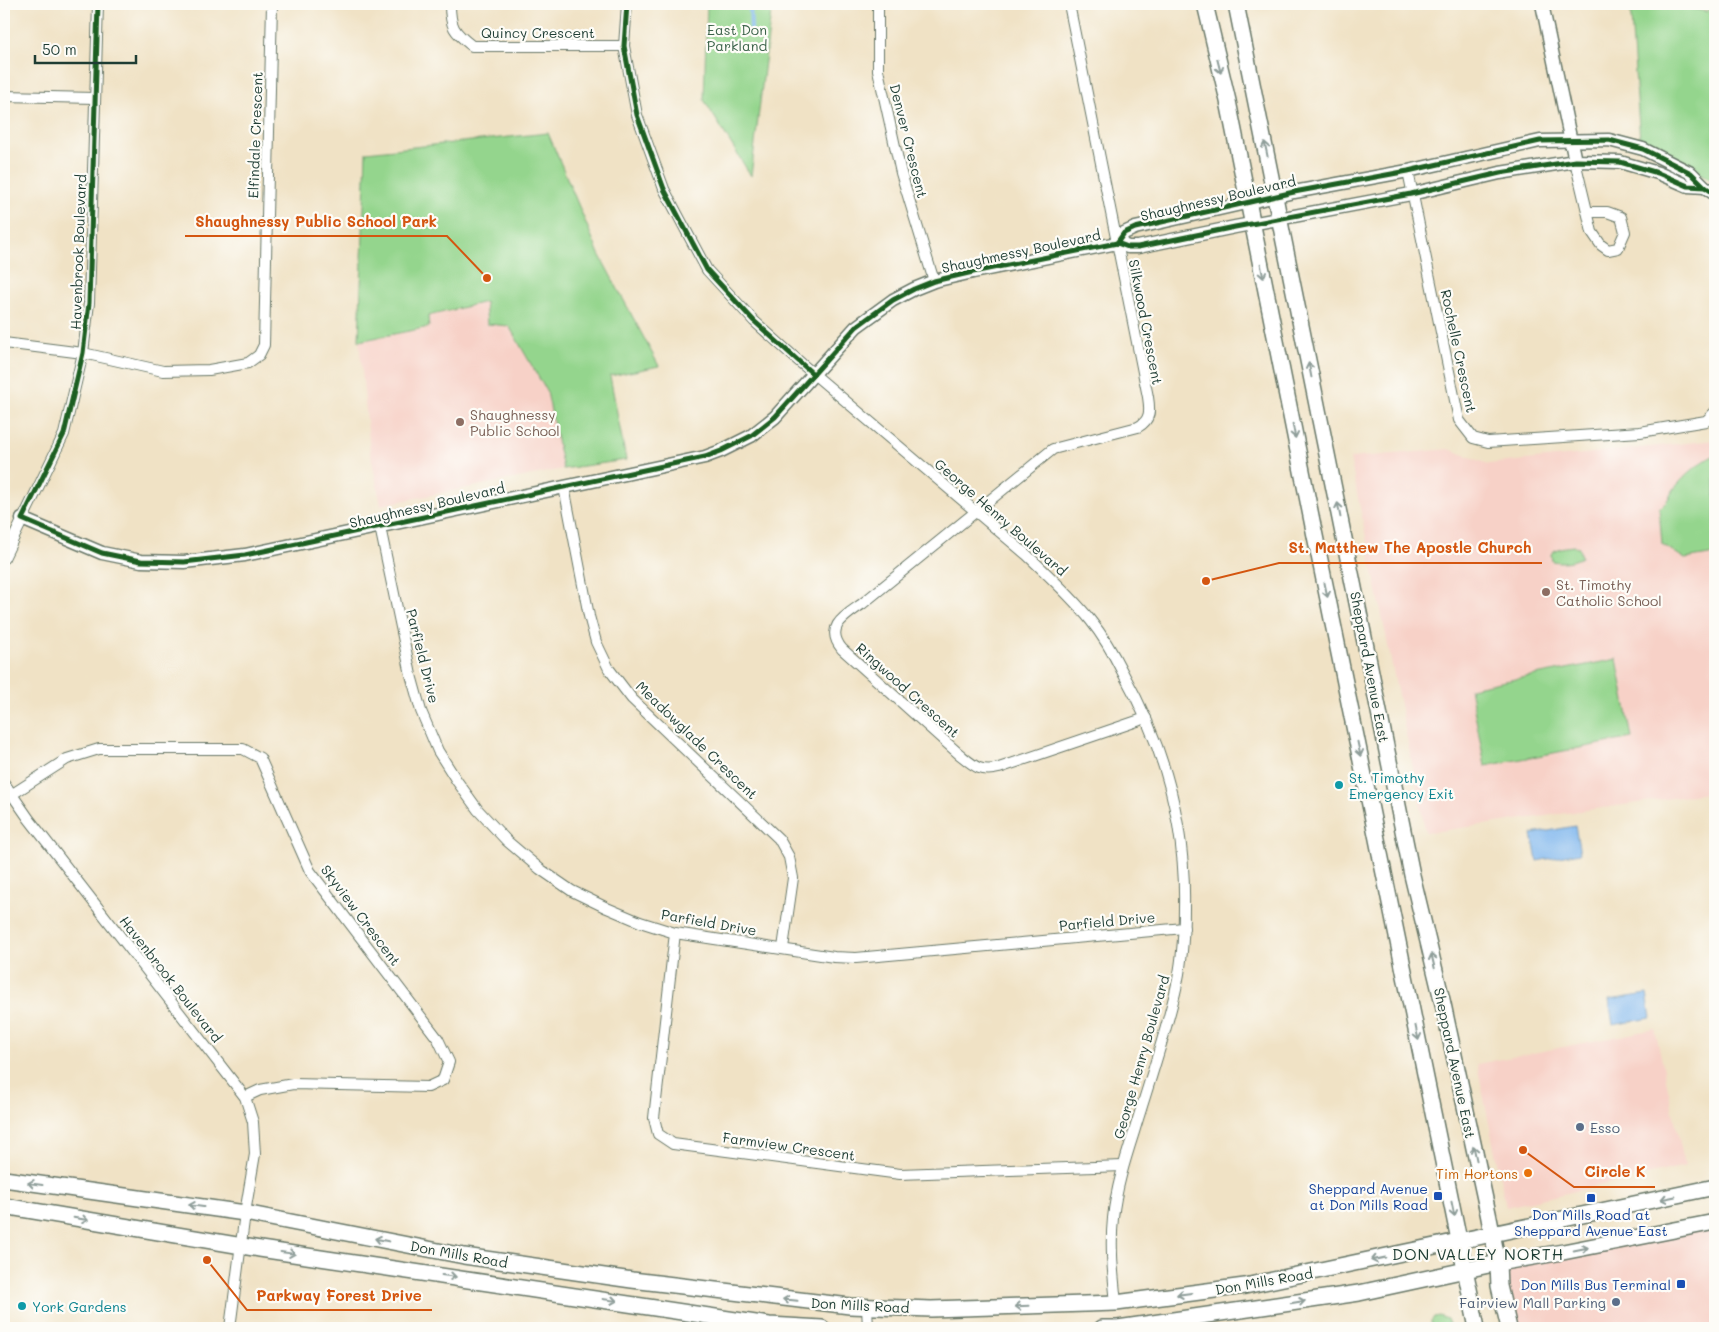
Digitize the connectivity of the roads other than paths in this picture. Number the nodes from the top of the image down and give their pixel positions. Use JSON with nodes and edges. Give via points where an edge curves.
{"nodes":[{"id":1,"x":98,"y":4,"type":"edge"},
{"id":2,"x":272,"y":4,"type":"edge"},
{"id":3,"x":450,"y":4,"type":"edge"},
{"id":4,"x":627,"y":4,"type":"edge"},
{"id":5,"x":878,"y":4,"type":"edge"},
{"id":6,"x":1069,"y":4,"type":"edge"},
{"id":7,"x":1205,"y":4,"type":"edge"},
{"id":8,"x":1236,"y":4,"type":"edge"},
{"id":9,"x":1542,"y":4,"type":"edge"},
{"id":10,"x":624,"y":46,"type":"junction"},
{"id":11,"x":4,"y":96,"type":"edge"},
{"id":12,"x":95,"y":98,"type":"junction"},
{"id":13,"x":1570,"y":140,"type":"junction"},
{"id":14,"x":1575,"y":161,"type":"junction"},
{"id":15,"x":1408,"y":171,"type":"junction"},
{"id":16,"x":1710,"y":191,"type":"edge"},
{"id":17,"x":1412,"y":194,"type":"junction"},
{"id":18,"x":1276,"y":196,"type":"junction"},
{"id":19,"x":1248,"y":203,"type":"junction"},
{"id":20,"x":1587,"y":212,"type":"dead end"},
{"id":21,"x":1280,"y":219,"type":"junction"},
{"id":22,"x":1252,"y":224,"type":"junction"},
{"id":23,"x":1117,"y":243,"type":"junction"},
{"id":24,"x":934,"y":281,"type":"junction"},
{"id":25,"x":4,"y":343,"type":"edge"},
{"id":26,"x":83,"y":353,"type":"junction"},
{"id":27,"x":814,"y":374,"type":"junction"},
{"id":28,"x":1715,"y":412,"type":"edge"},
{"id":29,"x":564,"y":487,"type":"junction"},
{"id":30,"x":976,"y":512,"type":"junction"},
{"id":31,"x":22,"y":519,"type":"junction"},
{"id":32,"x":380,"y":527,"type":"junction"},
{"id":33,"x":4,"y":558,"type":"edge"},
{"id":34,"x":1146,"y":718,"type":"junction"},
{"id":35,"x":4,"y":783,"type":"edge"},
{"id":36,"x":11,"y":795,"type":"junction"},
{"id":37,"x":1184,"y":928,"type":"junction"},
{"id":38,"x":675,"y":933,"type":"junction"},
{"id":39,"x":783,"y":948,"type":"junction"},
{"id":40,"x":245,"y":1097,"type":"junction"},
{"id":41,"x":1123,"y":1166,"type":"junction"},
{"id":42,"x":4,"y":1180,"type":"edge"},
{"id":43,"x":1715,"y":1187,"type":"edge"},
{"id":44,"x":4,"y":1206,"type":"edge"},
{"id":45,"x":245,"y":1213,"type":"junction"},
{"id":46,"x":1715,"y":1222,"type":"edge"},
{"id":47,"x":1492,"y":1235,"type":"junction"},
{"id":48,"x":1460,"y":1242,"type":"junction"},
{"id":49,"x":240,"y":1245,"type":"junction"},
{"id":50,"x":1498,"y":1263,"type":"junction"},
{"id":51,"x":1466,"y":1271,"type":"junction"},
{"id":52,"x":1116,"y":1303,"type":"junction"},
{"id":53,"x":868,"y":1307,"type":"junction"},
{"id":54,"x":230,"y":1328,"type":"edge"},
{"id":55,"x":822,"y":1328,"type":"edge"},
{"id":56,"x":868,"y":1328,"type":"edge"},
{"id":57,"x":1102,"y":1328,"type":"edge"},
{"id":58,"x":1118,"y":1328,"type":"edge"},
{"id":59,"x":1478,"y":1328,"type":"edge"},
{"id":60,"x":1509,"y":1328,"type":"edge"}],
"edges":[{"from":1,"to":12,"type":"street","name":"Havenbrook Boulevard"},
{"from":2,"to":26,"type":"street","name":"Elfindale Crescent","via":[[264,344],[259,356],[248,363],[209,370],[163,371]]},
{"from":3,"to":10,"type":"street","name":"Quincy Crescent","via":[[454,29],[472,46]]},
{"from":4,"to":10,"type":"street","name":"George Henry Boulevard"},
{"from":5,"to":24,"type":"street","name":"Denver Crescent","via":[[878,70],[901,173]]},
{"from":6,"to":23,"type":"street","name":"Silkwood Crescent"},
{"from":7,"to":19,"type":"main road","name":"Sheppard Avenue East","one_way":true},
{"from":18,"to":8,"type":"main road","name":"Sheppard Avenue East","one_way":true},
{"from":9,"to":13,"type":"street"},
{"from":10,"to":27,"type":"street","name":"George Henry Boulevard","via":[[637,115],[664,189],[707,270],[754,321]]},
{"from":11,"to":12,"type":"street"},
{"from":12,"to":26,"type":"street","name":"Havenbrook Boulevard","via":[[89,303]]},
{"from":13,"to":14,"type":"street"},
{"from":13,"to":15,"type":"street","name":"Shaughnessy Boulevard","via":[[1540,140]]},
{"from":13,"to":16,"type":"street","name":"Shaughnessy Boulevard","via":[[1610,140],[1643,149],[1691,173]]},
{"from":14,"to":16,"type":"street","name":"Shaughnessy Boulevard","via":[[1620,162]]},
{"from":14,"to":17,"type":"street","name":"Shaughnessy Boulevard","via":[[1500,173]]},
{"from":14,"to":20,"type":"street"},
{"from":15,"to":17,"type":"street","name":"Rochelle Crescent"},
{"from":15,"to":18,"type":"street","name":"Shaughnessy Boulevard"},
{"from":17,"to":21,"type":"street"},
{"from":17,"to":28,"type":"street","name":"Rochelle Crescent","via":[[1459,420],[1473,438],[1488,442],[1640,432],[1706,421]]},
{"from":18,"to":19,"type":"street","name":"Shaughnessy Boulevard"},
{"from":18,"to":21,"type":"main road","name":"Sheppard Avenue East"},
{"from":19,"to":22,"type":"main road","name":"Sheppard Avenue East"},
{"from":19,"to":23,"type":"street","name":"Shaughnessy Boulevard","via":[[1134,228],[1124,233]]},
{"from":21,"to":22,"type":"street"},
{"from":47,"to":21,"type":"main road","name":"Sheppard Avenue East","one_way":true,"via":[[1412,875]]},
{"from":22,"to":23,"type":"street","via":[[1138,247]]},
{"from":22,"to":48,"type":"main road","name":"Sheppard Avenue East","one_way":true},
{"from":23,"to":24,"type":"street","name":"Shaughmessy Boulevard"},
{"from":23,"to":30,"type":"street","name":"Silkwood Crescent","via":[[1148,397],[1147,419],[1138,427],[1053,449]]},
{"from":24,"to":27,"type":"street","name":"Shaughmessy Boulevard","via":[[893,300],[856,327]]},
{"from":25,"to":26,"type":"street","name":"Elfindale Crescent"},
{"from":26,"to":31,"type":"street","name":"Havenbrook Boulevard","via":[[64,434]]},
{"from":27,"to":29,"type":"street","name":"Shaughnessy Boulevard","via":[[775,417],[751,436],[721,451]]},
{"from":27,"to":30,"type":"street","name":"George Henry Boulevard"},
{"from":29,"to":32,"type":"street","name":"Shaughnessy Boulevard"},
{"from":29,"to":39,"type":"street","name":"Meadowglade Crescent","via":[[589,616],[596,642],[609,669],[632,699],[779,839],[789,858],[793,878]]},
{"from":30,"to":34,"type":"street","name":"George Henry Boulevard","via":[[1033,561],[1092,622]]},
{"from":30,"to":34,"type":"street","name":"Ringwood Crescent","via":[[839,622],[835,635],[842,649],[978,769],[999,768]]},
{"from":31,"to":32,"type":"street","name":"Shaughnessy Boulevard","via":[[102,553],[141,561],[184,562],[245,556]]},
{"from":31,"to":33,"type":"street","name":"Havenbrook Boulevard"},
{"from":32,"to":38,"type":"street","name":"Parfield Drive","via":[[421,711],[438,751],[478,810],[507,841],[572,891],[624,915]]},
{"from":34,"to":37,"type":"street","name":"George Henry Boulevard","via":[[1172,792],[1181,835]]},
{"from":35,"to":36,"type":"street","name":"Havenbrook Boulevard"},
{"from":36,"to":40,"type":"street","name":"Havenbrook Boulevard"},
{"from":36,"to":40,"type":"street","name":"Skyview Crescent","via":[[67,759],[99,749],[243,749],[260,758],[310,871],[438,1039],[450,1062],[443,1080],[428,1087],[294,1084],[260,1090]]},
{"from":37,"to":39,"type":"street","name":"Parfield Drive","via":[[856,958]]},
{"from":37,"to":41,"type":"street","name":"George Henry Boulevard","via":[[1176,992]]},
{"from":38,"to":39,"type":"street","name":"Parfield Drive"},
{"from":38,"to":41,"type":"street","name":"Farmview Crescent","via":[[654,1118],[658,1134],[673,1144],[900,1174]]},
{"from":40,"to":45,"type":"street","name":"Havenbrook Boulevard","via":[[253,1122],[255,1154]]},
{"from":41,"to":52,"type":"street","name":"George Henry Boulevard","via":[[1113,1216],[1111,1248]]},
{"from":45,"to":42,"type":"main road","name":"Don Mills Road","one_way":true},
{"from":43,"to":47,"type":"main road","name":"Don Mills Road","one_way":true},
{"from":44,"to":49,"type":"main road","name":"Don Mills Road","one_way":true},
{"from":45,"to":49,"type":"street","name":"Havenbrook Boulevard"},
{"from":53,"to":45,"type":"main road","name":"Don Mills Road","one_way":true,"via":[[754,1296],[464,1256]]},
{"from":50,"to":46,"type":"main road","name":"Don Mills Road","one_way":true},
{"from":47,"to":48,"type":"main road","name":"Don Mills Road"},
{"from":47,"to":50,"type":"main road","name":"Sheppard Avenue East"},
{"from":48,"to":51,"type":"main road","name":"Sheppard Avenue East"},
{"from":48,"to":52,"type":"main road","name":"Don Mills Road","one_way":true,"via":[[1245,1286]]},
{"from":49,"to":54,"type":"street","name":"Havenbrook Boulevard"},
{"from":49,"to":55,"type":"main road","name":"Don Mills Road","one_way":true,"via":[[769,1325]]},
{"from":50,"to":51,"type":"main road","name":"Don Mills Road"},
{"from":50,"to":60,"type":"main road","name":"Sheppard Avenue East","via":[[1499,1286]]},
{"from":58,"to":51,"type":"main road","name":"Don Mills Road","one_way":true,"via":[[1359,1293]]},
{"from":51,"to":59,"type":"main road","name":"Sheppard Avenue East"},
{"from":52,"to":53,"type":"main road","name":"Don Mills Road","one_way":true},
{"from":53,"to":56,"type":"street"},
{"from":57,"to":58,"type":"main road","name":"Don Mills Road"}]}
